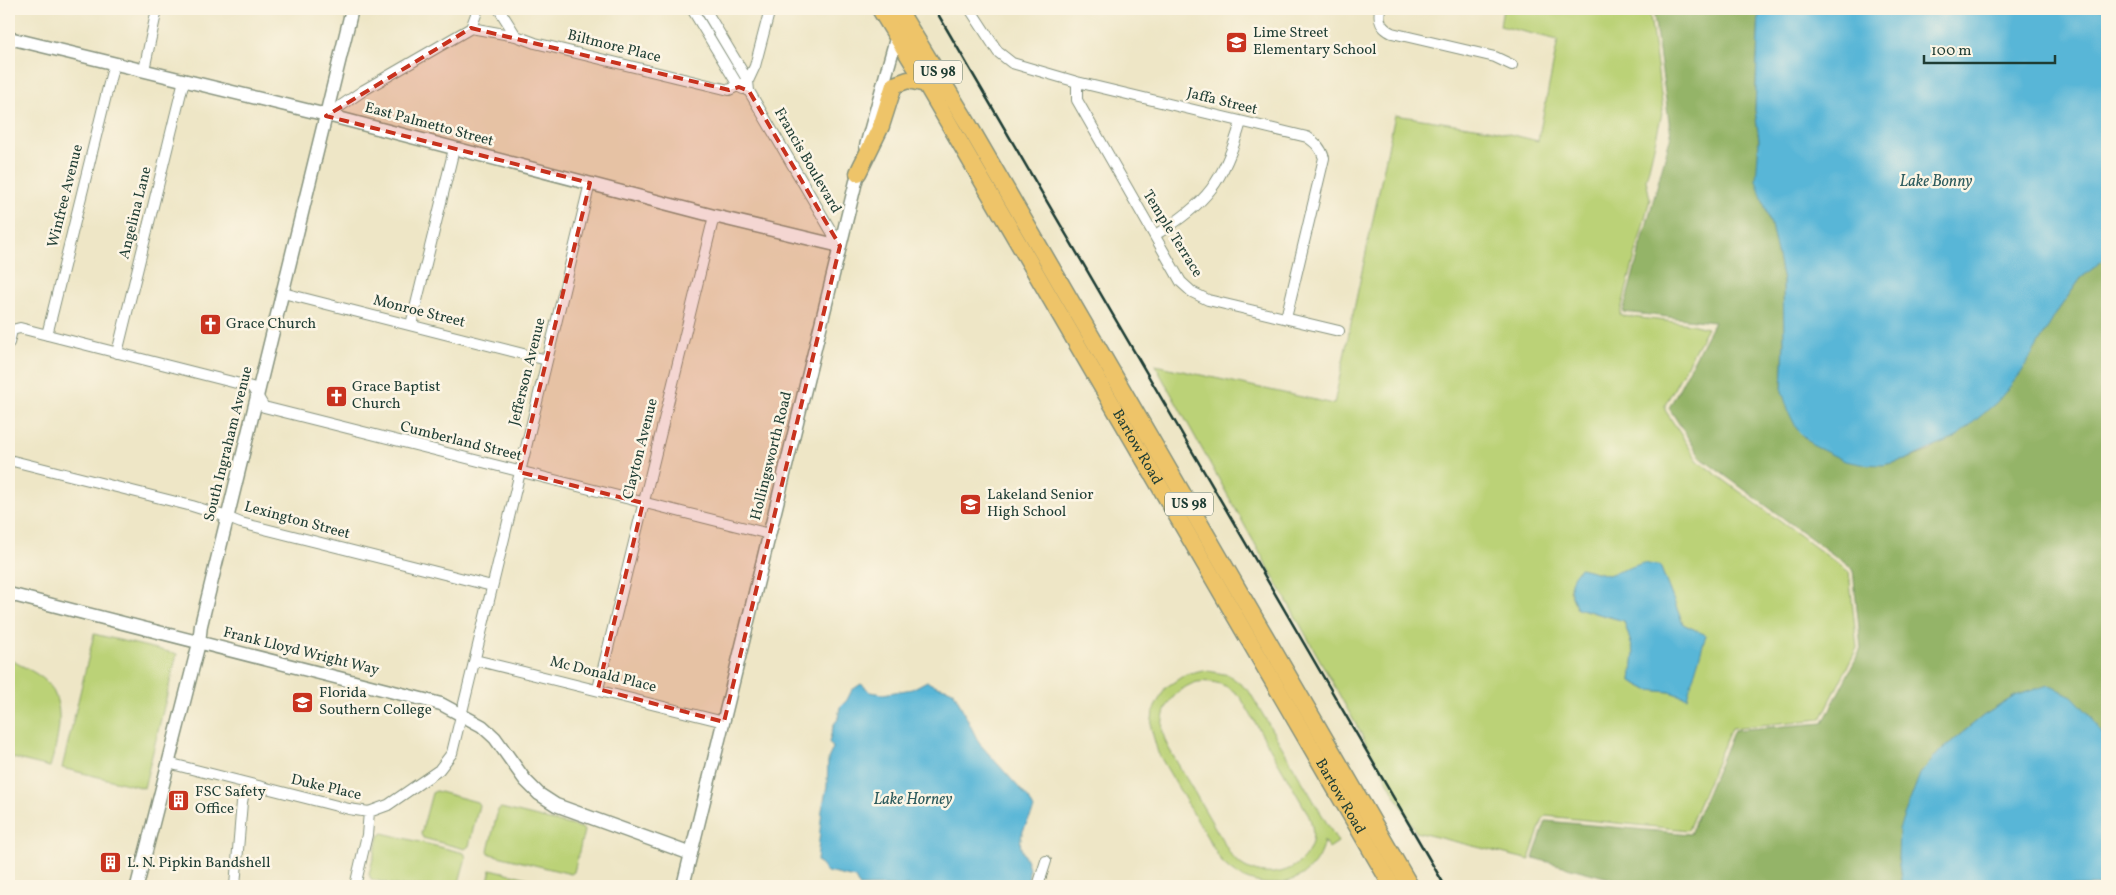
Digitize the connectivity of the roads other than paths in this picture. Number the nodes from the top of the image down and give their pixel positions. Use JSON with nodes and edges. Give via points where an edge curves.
{"nodes":[{"id":1,"x":157,"y":9,"type":"edge"},
{"id":2,"x":352,"y":9,"type":"edge"},
{"id":3,"x":478,"y":9,"type":"edge"},
{"id":4,"x":498,"y":9,"type":"edge"},
{"id":5,"x":692,"y":9,"type":"edge"},
{"id":6,"x":705,"y":9,"type":"edge"},
{"id":7,"x":770,"y":9,"type":"edge"},
{"id":8,"x":880,"y":9,"type":"edge"},
{"id":9,"x":898,"y":9,"type":"edge"},
{"id":10,"x":970,"y":9,"type":"edge"},
{"id":11,"x":1380,"y":9,"type":"edge"},
{"id":12,"x":910,"y":16,"type":"edge"},
{"id":13,"x":471,"y":28,"type":"junction"},
{"id":14,"x":897,"y":35,"type":"junction"},
{"id":15,"x":516,"y":36,"type":"junction"},
{"id":16,"x":9,"y":38,"type":"edge"},
{"id":17,"x":114,"y":63,"type":"junction"},
{"id":18,"x":1512,"y":65,"type":"dead end"},
{"id":19,"x":144,"y":70,"type":"junction"},
{"id":20,"x":184,"y":80,"type":"junction"},
{"id":21,"x":1076,"y":82,"type":"junction"},
{"id":22,"x":926,"y":84,"type":"junction"},
{"id":23,"x":745,"y":86,"type":"junction"},
{"id":24,"x":326,"y":116,"type":"junction"},
{"id":25,"x":1241,"y":122,"type":"junction"},
{"id":26,"x":454,"y":149,"type":"junction"},
{"id":27,"x":858,"y":173,"type":"junction"},
{"id":28,"x":590,"y":183,"type":"junction"},
{"id":29,"x":714,"y":216,"type":"junction"},
{"id":30,"x":1155,"y":235,"type":"junction"},
{"id":31,"x":840,"y":246,"type":"junction"},
{"id":32,"x":283,"y":293,"type":"junction"},
{"id":33,"x":1286,"y":318,"type":"junction"},
{"id":34,"x":411,"y":325,"type":"junction"},
{"id":35,"x":1339,"y":331,"type":"dead end"},
{"id":36,"x":47,"y":335,"type":"junction"},
{"id":37,"x":9,"y":343,"type":"edge"},
{"id":38,"x":117,"y":353,"type":"junction"},
{"id":39,"x":547,"y":360,"type":"junction"},
{"id":40,"x":258,"y":397,"type":"junction"},
{"id":41,"x":9,"y":460,"type":"edge"},
{"id":42,"x":519,"y":472,"type":"junction"},
{"id":43,"x":643,"y":503,"type":"junction"},
{"id":44,"x":228,"y":518,"type":"junction"},
{"id":45,"x":769,"y":534,"type":"junction"},
{"id":46,"x":1204,"y":546,"type":"junction"},
{"id":47,"x":492,"y":586,"type":"junction"},
{"id":48,"x":9,"y":594,"type":"edge"},
{"id":49,"x":199,"y":643,"type":"junction"},
{"id":50,"x":475,"y":660,"type":"junction"},
{"id":51,"x":598,"y":689,"type":"junction"},
{"id":52,"x":461,"y":715,"type":"junction"},
{"id":53,"x":724,"y":722,"type":"junction"},
{"id":54,"x":168,"y":763,"type":"junction"},
{"id":55,"x":246,"y":784,"type":"junction"},
{"id":56,"x":369,"y":812,"type":"junction"},
{"id":57,"x":691,"y":854,"type":"junction"},
{"id":58,"x":1046,"y":861,"type":"dead end"},
{"id":59,"x":137,"y":886,"type":"edge"},
{"id":60,"x":235,"y":886,"type":"edge"},
{"id":61,"x":355,"y":886,"type":"edge"},
{"id":62,"x":683,"y":886,"type":"edge"},
{"id":63,"x":1038,"y":886,"type":"edge"},
{"id":64,"x":1392,"y":886,"type":"edge"},
{"id":65,"x":1410,"y":886,"type":"edge"}],
"edges":[{"from":1,"to":19,"type":"street"},
{"from":2,"to":24,"type":"street","name":"South Ingraham Avenue"},
{"from":3,"to":13,"type":"street"},
{"from":4,"to":15,"type":"street"},
{"from":5,"to":23,"type":"street","name":"Francis Boulevard"},
{"from":6,"to":23,"type":"street","name":"Francis Boulevard"},
{"from":7,"to":23,"type":"street","via":[[756,66]]},
{"from":8,"to":14,"type":"main road","name":"Bartow Road","number":"US 98"},
{"from":9,"to":12,"type":"main road","name":"Bartow Road","number":"US 98"},
{"from":9,"to":14,"type":"main road"},
{"from":10,"to":21,"type":"street","name":"Jaffa Street","via":[[998,52],[1012,63]]},
{"from":11,"to":18,"type":"street","via":[[1381,24],[1392,33],[1495,57]]},
{"from":12,"to":14,"type":"main road"},
{"from":12,"to":46,"type":"main road","name":"Bartow Road","number":"US 98"},
{"from":13,"to":15,"type":"street","name":"Biltmore Place"},
{"from":13,"to":24,"type":"street","via":[[364,90]]},
{"from":14,"to":22,"type":"main road","name":"Bartow Road","number":"US 98"},
{"from":14,"to":27,"type":"street","name":"Hollingsworth Road"},
{"from":15,"to":23,"type":"street","name":"Biltmore Place","via":[[535,44],[729,90]]},
{"from":16,"to":17,"type":"street","name":"East Palmetto Street"},
{"from":17,"to":19,"type":"street","name":"East Palmetto Street"},
{"from":17,"to":36,"type":"street","name":"Winfree Avenue"},
{"from":19,"to":20,"type":"street","name":"East Palmetto Street"},
{"from":20,"to":24,"type":"street","name":"East Palmetto Street"},
{"from":20,"to":38,"type":"street","name":"Angelina Lane"},
{"from":21,"to":25,"type":"street","name":"Jaffa Street"},
{"from":21,"to":30,"type":"street","name":"Temple Terrace","via":[[1077,100]]},
{"from":22,"to":27,"type":"main road","via":[[908,80],[894,85],[881,126]]},
{"from":22,"to":46,"type":"main road","name":"Bartow Road","number":"US 98"},
{"from":23,"to":31,"type":"street","name":"Francis Boulevard"},
{"from":24,"to":26,"type":"street","name":"East Palmetto Street"},
{"from":24,"to":32,"type":"street","name":"South Ingraham Avenue"},
{"from":25,"to":30,"type":"street","via":[[1229,160],[1211,191],[1182,220]]},
{"from":25,"to":33,"type":"street","name":"Jaffa Street","via":[[1307,138],[1321,149],[1324,158]]},
{"from":26,"to":28,"type":"street","name":"East Palmetto Street"},
{"from":26,"to":34,"type":"street"},
{"from":27,"to":31,"type":"street","name":"Hollingsworth Road"},
{"from":28,"to":29,"type":"street","name":"East Palmetto Street"},
{"from":28,"to":39,"type":"street","name":"Jefferson Avenue"},
{"from":29,"to":31,"type":"street","name":"East Palmetto Street"},
{"from":29,"to":43,"type":"street","name":"Clayton Avenue"},
{"from":30,"to":33,"type":"street","name":"Temple Terrace","via":[[1181,282],[1192,292],[1208,300]]},
{"from":31,"to":45,"type":"street","name":"Hollingsworth Road"},
{"from":32,"to":34,"type":"street","name":"Monroe Street"},
{"from":32,"to":40,"type":"street","name":"South Ingraham Avenue"},
{"from":33,"to":35,"type":"street","name":"Temple Terrace"},
{"from":34,"to":39,"type":"street","name":"Monroe Street"},
{"from":36,"to":37,"type":"street","name":"Cumberland Street","via":[[20,328],[12,330]]},
{"from":36,"to":38,"type":"street","name":"Cumberland Street"},
{"from":38,"to":40,"type":"street","name":"Cumberland Street","via":[[252,387]]},
{"from":39,"to":42,"type":"street","name":"Jefferson Avenue"},
{"from":40,"to":42,"type":"street","name":"Cumberland Street","via":[[264,407]]},
{"from":40,"to":44,"type":"street","name":"South Ingraham Avenue"},
{"from":41,"to":44,"type":"street","name":"Lexington Street"},
{"from":42,"to":43,"type":"street","name":"Cumberland Street"},
{"from":42,"to":47,"type":"street","name":"Jefferson Avenue"},
{"from":43,"to":45,"type":"street","name":"Cumberland Street"},
{"from":43,"to":51,"type":"street","name":"Clayton Avenue"},
{"from":44,"to":47,"type":"street","name":"Lexington Street"},
{"from":44,"to":49,"type":"street","name":"South Ingraham Avenue"},
{"from":45,"to":53,"type":"street","name":"Hollingsworth Road"},
{"from":46,"to":64,"type":"main road","name":"Bartow Road","number":"US 98"},
{"from":46,"to":65,"type":"main road","name":"Bartow Road","number":"US 98"},
{"from":47,"to":50,"type":"street","name":"Jefferson Avenue"},
{"from":48,"to":49,"type":"street","name":"Frank Lloyd Wright Way"},
{"from":49,"to":52,"type":"street","name":"Frank Lloyd Wright Way","via":[[441,704]]},
{"from":49,"to":54,"type":"street","name":"South Ingraham Avenue"},
{"from":50,"to":51,"type":"street","name":"Mc Donald Place"},
{"from":50,"to":52,"type":"street","name":"Jefferson Avenue"},
{"from":51,"to":53,"type":"street","name":"Mc Donald Place"},
{"from":52,"to":56,"type":"street","name":"Duke Place","via":[[452,753],[439,770],[388,805]]},
{"from":52,"to":57,"type":"street","name":"Frank Lloyd Wright Way","via":[[482,726],[495,738],[525,780],[556,805]]},
{"from":53,"to":57,"type":"street","name":"Hollingsworth Road"},
{"from":54,"to":55,"type":"street","name":"Duke Place"},
{"from":54,"to":59,"type":"street","name":"South Ingraham Avenue"},
{"from":55,"to":56,"type":"street","name":"Duke Place"},
{"from":55,"to":60,"type":"street"},
{"from":56,"to":61,"type":"street"},
{"from":57,"to":62,"type":"street","name":"Hollingsworth Road"},
{"from":58,"to":63,"type":"street"}]}
